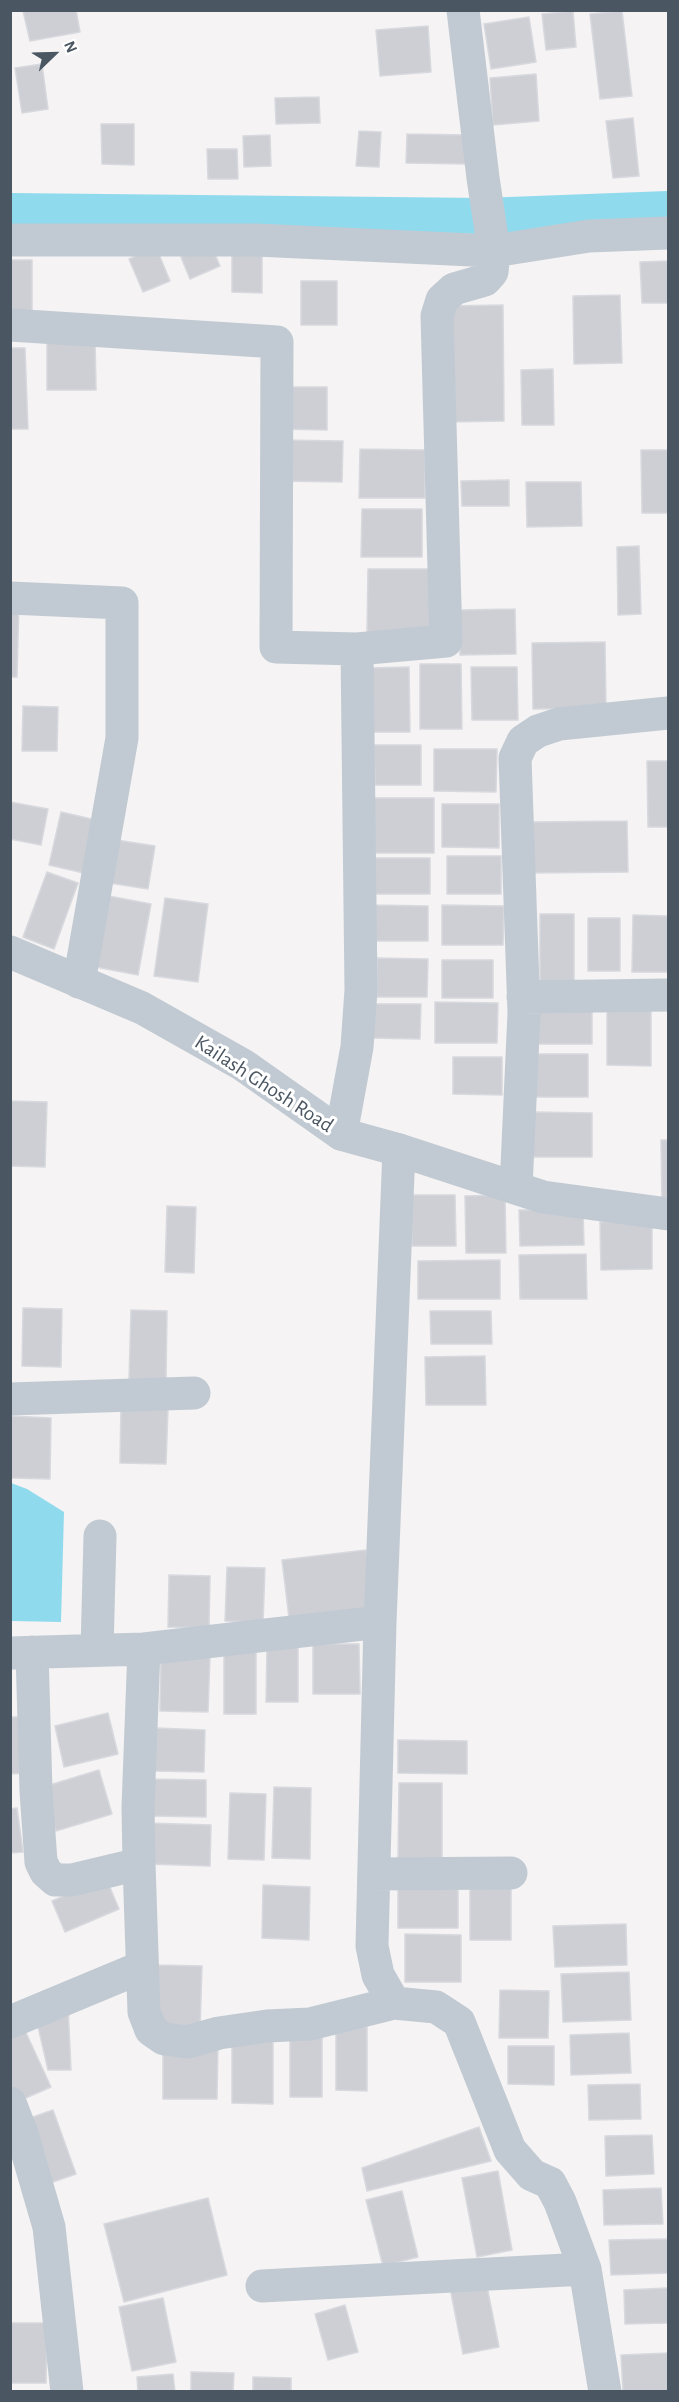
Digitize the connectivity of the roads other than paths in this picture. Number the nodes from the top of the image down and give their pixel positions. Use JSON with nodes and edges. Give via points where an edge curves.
{"nodes":[{"id":1,"x":464,"y":10,"type":"edge"},
{"id":2,"x":669,"y":233,"type":"edge"},
{"id":3,"x":10,"y":240,"type":"edge"},
{"id":4,"x":494,"y":251,"type":"junction"},
{"id":5,"x":10,"y":325,"type":"edge"},
{"id":6,"x":10,"y":598,"type":"edge"},
{"id":7,"x":357,"y":649,"type":"junction"},
{"id":8,"x":669,"y":713,"type":"edge"},
{"id":9,"x":10,"y":952,"type":"edge"},
{"id":10,"x":79,"y":982,"type":"junction"},
{"id":11,"x":669,"y":995,"type":"edge"},
{"id":12,"x":523,"y":997,"type":"junction"},
{"id":13,"x":341,"y":1134,"type":"junction"},
{"id":14,"x":399,"y":1150,"type":"junction"},
{"id":15,"x":516,"y":1188,"type":"junction"},
{"id":16,"x":669,"y":1214,"type":"edge"},
{"id":17,"x":194,"y":1393,"type":"dead end"},
{"id":18,"x":10,"y":1399,"type":"edge"},
{"id":19,"x":100,"y":1536,"type":"dead end"},
{"id":20,"x":380,"y":1623,"type":"junction"},
{"id":21,"x":144,"y":1649,"type":"junction"},
{"id":22,"x":97,"y":1650,"type":"junction"},
{"id":23,"x":21,"y":1652,"type":"edge"},
{"id":24,"x":139,"y":1864,"type":"junction"},
{"id":25,"x":511,"y":1873,"type":"dead end"},
{"id":26,"x":374,"y":1874,"type":"junction"},
{"id":27,"x":142,"y":1967,"type":"junction"},
{"id":28,"x":394,"y":2003,"type":"junction"},
{"id":29,"x":10,"y":2022,"type":"edge"},
{"id":30,"x":10,"y":2103,"type":"edge"},
{"id":31,"x":585,"y":2269,"type":"junction"},
{"id":32,"x":262,"y":2286,"type":"dead end"},
{"id":33,"x":68,"y":2391,"type":"edge"},
{"id":34,"x":605,"y":2391,"type":"edge"}],
"edges":[{"from":1,"to":4,"type":"street"},
{"from":2,"to":4,"type":"street","via":[[589,236]]},
{"from":3,"to":4,"type":"street","via":[[256,240]]},
{"from":4,"to":7,"type":"street","via":[[492,272],[484,280],[454,290],[442,300],[437,316],[446,641]]},
{"from":5,"to":7,"type":"street","via":[[277,342],[276,647]]},
{"from":6,"to":10,"type":"street","via":[[122,603],[122,738]]},
{"from":7,"to":13,"type":"street","via":[[361,990],[357,1047]]},
{"from":8,"to":12,"type":"street","via":[[559,724],[523,741],[515,758]]},
{"from":9,"to":10,"type":"street","name":"Kailash Ghosh Road"},
{"from":10,"to":13,"type":"street","name":"Kailash Ghosh Road","via":[[142,1008],[243,1065]]},
{"from":11,"to":12,"type":"street"},
{"from":12,"to":15,"type":"street","via":[[524,1059]]},
{"from":13,"to":14,"type":"street","name":"Kailash Ghosh Road"},
{"from":14,"to":15,"type":"street","name":"Kailash Ghosh Road"},
{"from":14,"to":20,"type":"street"},
{"from":15,"to":16,"type":"street","name":"Kailash Ghosh Road","via":[[543,1197]]},
{"from":17,"to":18,"type":"street"},
{"from":19,"to":22,"type":"street"},
{"from":20,"to":21,"type":"street"},
{"from":20,"to":26,"type":"street"},
{"from":21,"to":22,"type":"street"},
{"from":21,"to":24,"type":"street"},
{"from":22,"to":23,"type":"street"},
{"from":23,"to":24,"type":"street","via":[[41,1862],[46,1872],[55,1880],[72,1880]]},
{"from":24,"to":27,"type":"street"},
{"from":25,"to":26,"type":"street"},
{"from":26,"to":28,"type":"street","via":[[372,1946],[378,1975]]},
{"from":27,"to":28,"type":"street","via":[[144,2012],[151,2030],[164,2039],[187,2042],[219,2033],[310,2024]]},
{"from":27,"to":29,"type":"street"},
{"from":28,"to":31,"type":"street","via":[[436,2007],[459,2022],[510,2150],[532,2175],[550,2183]]},
{"from":30,"to":33,"type":"street","via":[[49,2227]]},
{"from":31,"to":32,"type":"street"},
{"from":31,"to":34,"type":"street"}]}
